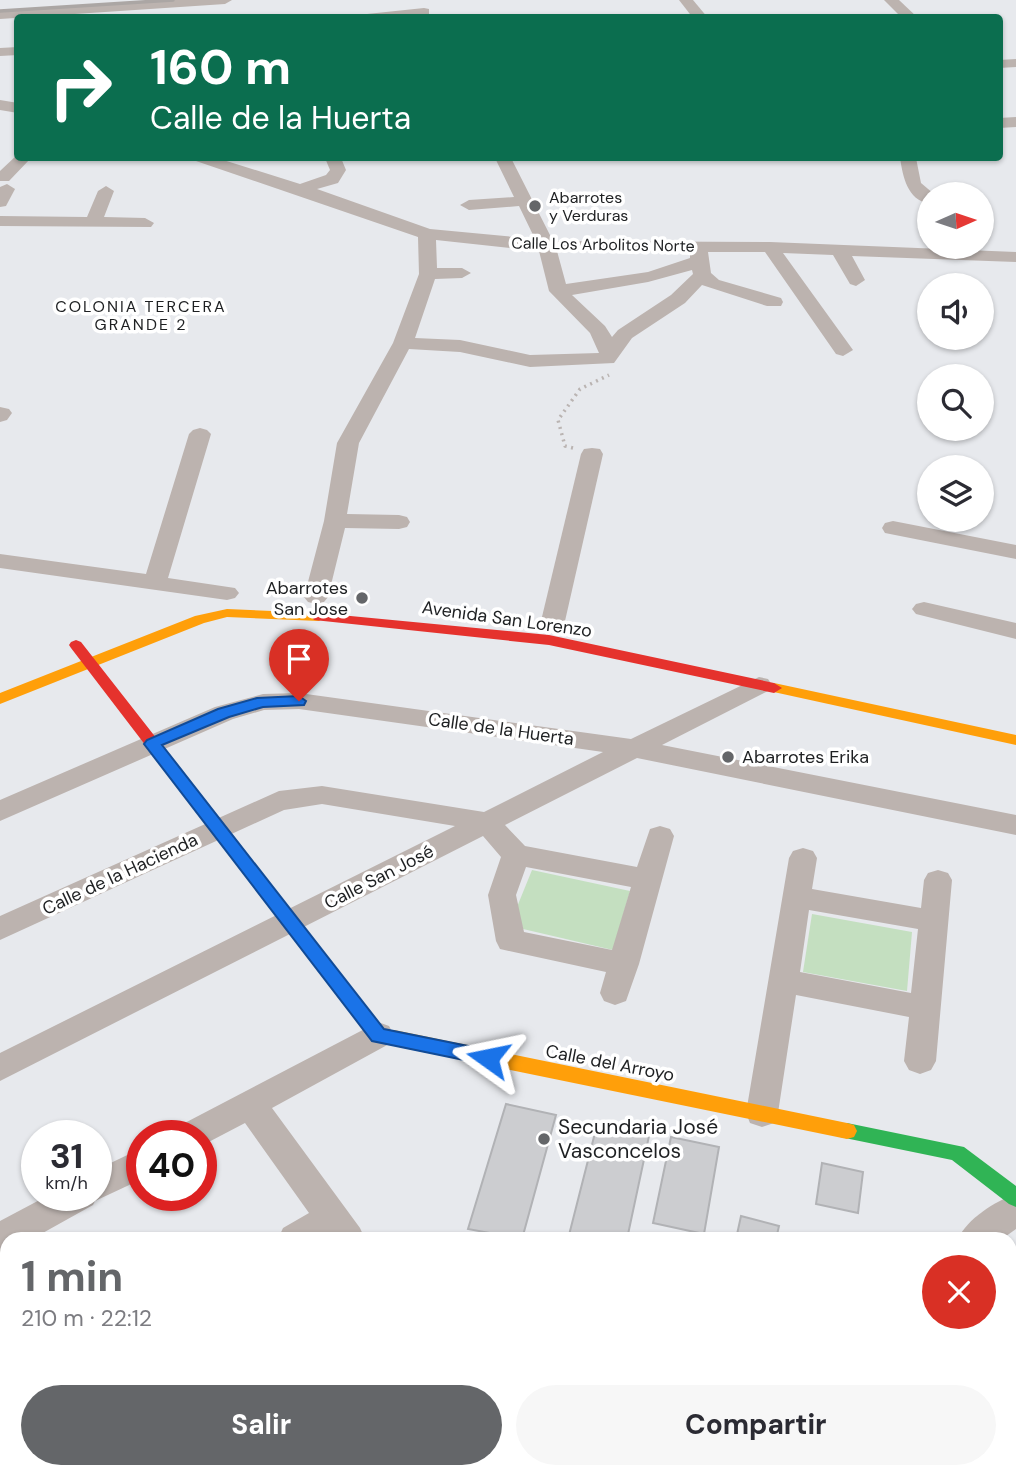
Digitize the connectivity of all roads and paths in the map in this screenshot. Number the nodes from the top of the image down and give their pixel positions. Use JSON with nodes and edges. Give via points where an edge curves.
{"nodes":[{"id":1,"x":57,"y":0,"type":"edge"},
{"id":2,"x":225,"y":0,"type":"edge"},
{"id":3,"x":686,"y":0,"type":"edge"},
{"id":4,"x":891,"y":0,"type":"edge"},
{"id":5,"x":0,"y":4,"type":"edge"},
{"id":6,"x":424,"y":10,"type":"edge"},
{"id":7,"x":15,"y":14,"type":"edge"},
{"id":8,"x":396,"y":14,"type":"edge"},
{"id":9,"x":698,"y":14,"type":"edge"},
{"id":10,"x":907,"y":14,"type":"edge"},
{"id":11,"x":21,"y":161,"type":"edge"},
{"id":12,"x":334,"y":161,"type":"edge"},
{"id":13,"x":504,"y":161,"type":"edge"},
{"id":14,"x":909,"y":161,"type":"edge"},
{"id":15,"x":231,"y":163,"type":"edge"},
{"id":16,"x":3,"y":189,"type":"edge"},
{"id":17,"x":300,"y":189,"type":"junction"},
{"id":18,"x":917,"y":189,"type":"edge"},
{"id":19,"x":106,"y":191,"type":"dead end"},
{"id":20,"x":524,"y":201,"type":"junction"},
{"id":21,"x":468,"y":205,"type":"dead end"},
{"id":22,"x":0,"y":220,"type":"edge"},
{"id":23,"x":93,"y":223,"type":"junction"},
{"id":24,"x":145,"y":223,"type":"dead end"},
{"id":25,"x":427,"y":234,"type":"junction"},
{"id":26,"x":547,"y":246,"type":"junction"},
{"id":27,"x":770,"y":247,"type":"junction"},
{"id":28,"x":840,"y":251,"type":"junction"},
{"id":29,"x":917,"y":251,"type":"edge"},
{"id":30,"x":994,"y":255,"type":"edge"},
{"id":31,"x":1016,"y":257,"type":"edge"},
{"id":32,"x":700,"y":261,"type":"junction"},
{"id":33,"x":461,"y":273,"type":"dead end"},
{"id":34,"x":428,"y":274,"type":"junction"},
{"id":35,"x":856,"y":280,"type":"dead end"},
{"id":36,"x":558,"y":291,"type":"junction"},
{"id":37,"x":774,"y":302,"type":"dead end"},
{"id":38,"x":403,"y":343,"type":"junction"},
{"id":39,"x":843,"y":350,"type":"dead end"},
{"id":40,"x":608,"y":355,"type":"junction"},
{"id":41,"x":200,"y":434,"type":"dead end"},
{"id":42,"x":592,"y":454,"type":"joint"},
{"id":43,"x":335,"y":521,"type":"junction"},
{"id":44,"x":399,"y":522,"type":"dead end"},
{"id":45,"x":893,"y":528,"type":"dead end"},
{"id":46,"x":1016,"y":552,"type":"edge"},
{"id":47,"x":0,"y":561,"type":"edge"},
{"id":48,"x":155,"y":583,"type":"junction"},
{"id":49,"x":316,"y":598,"type":"dead end"},
{"id":50,"x":231,"y":600,"type":"junction"},
{"id":51,"x":177,"y":606,"type":"dead end"},
{"id":52,"x":924,"y":609,"type":"dead end"},
{"id":53,"x":553,"y":622,"type":"dead end"},
{"id":54,"x":1016,"y":631,"type":"edge"},
{"id":55,"x":76,"y":645,"type":"dead end"},
{"id":56,"x":91,"y":663,"type":"junction"},
{"id":57,"x":759,"y":685,"type":"junction"},
{"id":58,"x":0,"y":699,"type":"edge"},
{"id":59,"x":1016,"y":740,"type":"edge"},
{"id":60,"x":152,"y":744,"type":"junction"},
{"id":61,"x":634,"y":748,"type":"junction"},
{"id":62,"x":0,"y":811,"type":"edge"},
{"id":63,"x":486,"y":822,"type":"junction"},
{"id":64,"x":1016,"y":825,"type":"edge"},
{"id":65,"x":218,"y":829,"type":"junction"},
{"id":66,"x":660,"y":836,"type":"dead end"},
{"id":67,"x":516,"y":855,"type":"junction"},
{"id":68,"x":803,"y":858,"type":"dead end"},
{"id":69,"x":648,"y":880,"type":"junction"},
{"id":70,"x":938,"y":880,"type":"dead end"},
{"id":71,"x":797,"y":897,"type":"junction"},
{"id":72,"x":290,"y":921,"type":"junction"},
{"id":73,"x":934,"y":922,"type":"junction"},
{"id":74,"x":0,"y":929,"type":"edge"},
{"id":75,"x":624,"y":964,"type":"junction"},
{"id":76,"x":783,"y":981,"type":"junction"},
{"id":77,"x":615,"y":993,"type":"dead end"},
{"id":78,"x":925,"y":1008,"type":"junction"},
{"id":79,"x":378,"y":1035,"type":"junction"},
{"id":80,"x":920,"y":1061,"type":"dead end"},
{"id":81,"x":0,"y":1068,"type":"edge"},
{"id":82,"x":250,"y":1104,"type":"junction"},
{"id":83,"x":762,"y":1113,"type":"junction"},
{"id":84,"x":217,"y":1122,"type":"edge"},
{"id":85,"x":1016,"y":1198,"type":"edge"},
{"id":86,"x":1016,"y":1209,"type":"edge"},
{"id":87,"x":50,"y":1211,"type":"edge"},
{"id":88,"x":340,"y":1228,"type":"edge"},
{"id":89,"x":11,"y":1232,"type":"edge"},
{"id":90,"x":985,"y":1232,"type":"edge"}],
"edges":[{"from":1,"to":5,"type":"street"},
{"from":2,"to":7,"type":"street"},
{"from":3,"to":9,"type":"street"},
{"from":4,"to":10,"type":"street"},
{"from":6,"to":8,"type":"street"},
{"from":11,"to":16,"type":"street"},
{"from":12,"to":17,"type":"street","via":[[338,170],[332,179]]},
{"from":13,"to":20,"type":"street"},
{"from":14,"to":18,"type":"street"},
{"from":15,"to":17,"type":"street","name":"Calle Los Arbolitos Norte"},
{"from":17,"to":25,"type":"street","name":"Calle Los Arbolitos Norte"},
{"from":19,"to":23,"type":"street"},
{"from":20,"to":21,"type":"street"},
{"from":20,"to":26,"type":"street"},
{"from":22,"to":23,"type":"street"},
{"from":23,"to":24,"type":"street"},
{"from":25,"to":26,"type":"street","name":"Calle Los Arbolitos Norte"},
{"from":25,"to":34,"type":"street"},
{"from":26,"to":32,"type":"street","name":"Calle Los Arbolitos Norte"},
{"from":26,"to":36,"type":"street"},
{"from":27,"to":28,"type":"street","name":"Calle Los Arbolitos Norte"},
{"from":27,"to":32,"type":"street","name":"Calle Los Arbolitos Norte"},
{"from":27,"to":39,"type":"street"},
{"from":28,"to":29,"type":"street","name":"Calle Los Arbolitos Norte"},
{"from":28,"to":35,"type":"street"},
{"from":30,"to":31,"type":"street","name":"Calle Los Arbolitos Norte"},
{"from":32,"to":36,"type":"street","via":[[649,278]]},
{"from":32,"to":37,"type":"street","via":[[712,284]]},
{"from":32,"to":40,"type":"street","via":[[678,299],[625,334]]},
{"from":33,"to":34,"type":"street"},
{"from":34,"to":38,"type":"street"},
{"from":36,"to":40,"type":"street","via":[[598,330]]},
{"from":38,"to":40,"type":"street","via":[[460,346],[530,361]]},
{"from":38,"to":43,"type":"street","via":[[348,443]]},
{"from":40,"to":42,"type":"path","via":[[612,371],[580,389],[558,420],[565,446]]},
{"from":41,"to":48,"type":"street"},
{"from":42,"to":53,"type":"street"},
{"from":43,"to":44,"type":"street"},
{"from":43,"to":49,"type":"street"},
{"from":45,"to":46,"type":"street"},
{"from":47,"to":48,"type":"street"},
{"from":48,"to":50,"type":"street"},
{"from":50,"to":51,"type":"street","name":"Avenida San Lorenzo"},
{"from":50,"to":56,"type":"street","name":"Avenida San Lorenzo","via":[[200,619]]},
{"from":50,"to":57,"type":"street","name":"Avenida San Lorenzo","via":[[312,616],[549,640]]},
{"from":52,"to":54,"type":"street"},
{"from":55,"to":56,"type":"street"},
{"from":56,"to":58,"type":"street","name":"Avenida San Lorenzo"},
{"from":56,"to":60,"type":"street"},
{"from":57,"to":59,"type":"street","name":"Avenida San Lorenzo"},
{"from":57,"to":61,"type":"street","name":"Calle San José"},
{"from":60,"to":61,"type":"street","name":"Calle de la Huerta","via":[[223,713],[263,702],[299,701]]},
{"from":60,"to":62,"type":"street","name":"Calle de la Huerta"},
{"from":60,"to":65,"type":"street"},
{"from":61,"to":63,"type":"street","name":"Calle San José"},
{"from":61,"to":64,"type":"street","name":"Calle de la Huerta"},
{"from":63,"to":65,"type":"street","name":"Calle de la Hacienda","via":[[322,795],[279,801]]},
{"from":63,"to":67,"type":"street"},
{"from":63,"to":72,"type":"street","name":"Calle San José"},
{"from":65,"to":72,"type":"street"},
{"from":65,"to":74,"type":"street","name":"Calle de la Hacienda"},
{"from":66,"to":69,"type":"street"},
{"from":67,"to":69,"type":"street"},
{"from":67,"to":75,"type":"street","via":[[502,895],[511,941]]},
{"from":68,"to":71,"type":"street"},
{"from":69,"to":75,"type":"street"},
{"from":70,"to":73,"type":"street"},
{"from":71,"to":73,"type":"street"},
{"from":71,"to":76,"type":"street"},
{"from":72,"to":79,"type":"street"},
{"from":72,"to":81,"type":"street","name":"Calle San José"},
{"from":73,"to":78,"type":"street"},
{"from":75,"to":77,"type":"street"},
{"from":76,"to":78,"type":"street"},
{"from":76,"to":83,"type":"street"},
{"from":78,"to":80,"type":"street"},
{"from":79,"to":82,"type":"street"},
{"from":79,"to":83,"type":"street","name":"Calle del Arroyo"},
{"from":82,"to":84,"type":"street"},
{"from":82,"to":88,"type":"street"},
{"from":83,"to":85,"type":"street","name":"Calle del Arroyo","via":[[957,1153]]},
{"from":86,"to":90,"type":"street"},
{"from":87,"to":89,"type":"street"}]}
